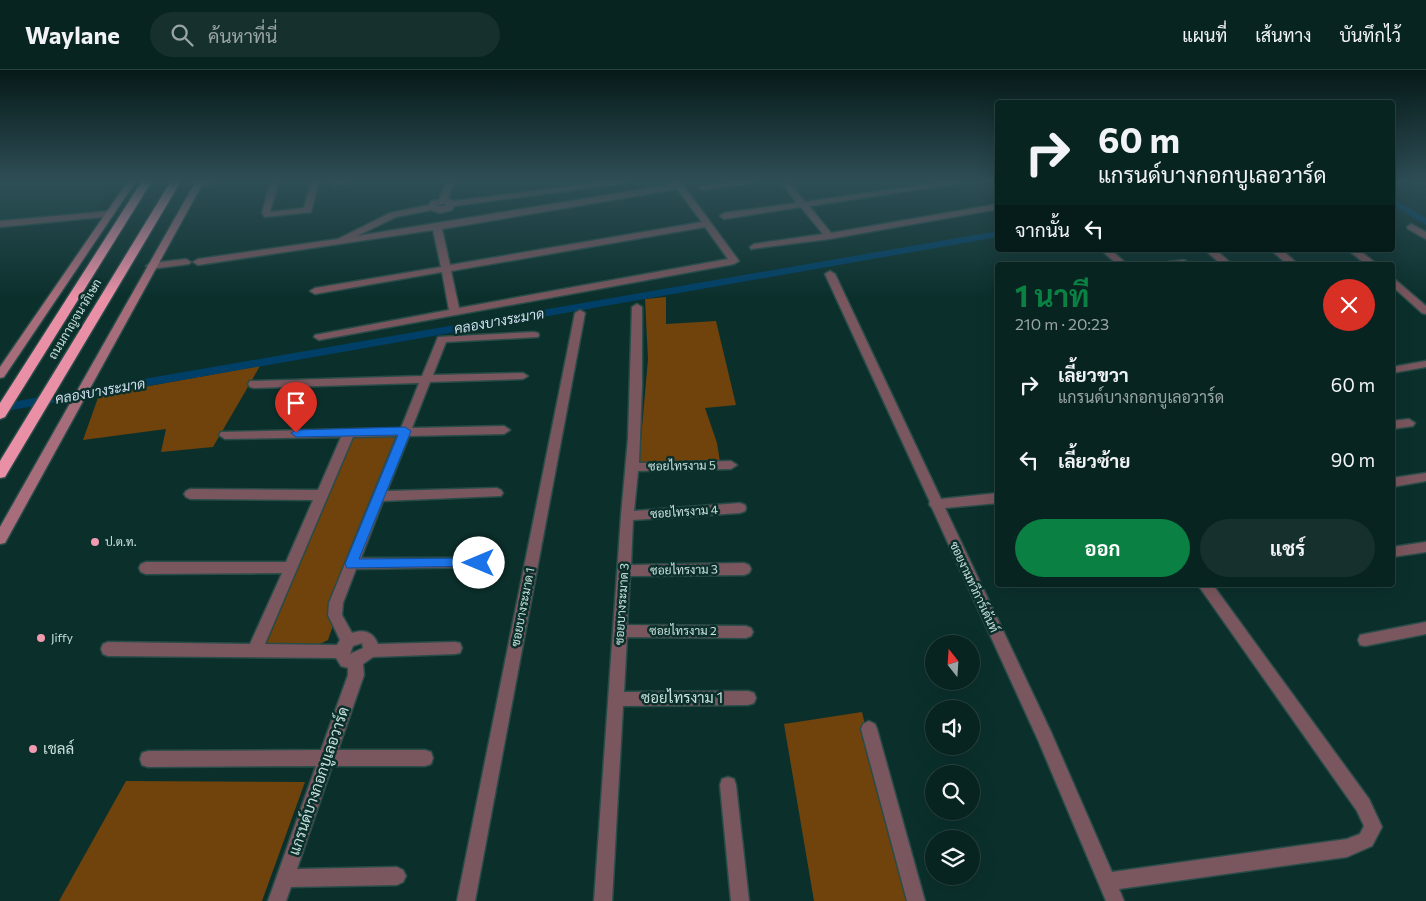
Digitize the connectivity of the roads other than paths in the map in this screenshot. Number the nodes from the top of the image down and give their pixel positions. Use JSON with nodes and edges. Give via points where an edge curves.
{"nodes":[{"id":1,"x":46,"y":220,"type":"edge"},
{"id":2,"x":106,"y":220,"type":"edge"},
{"id":3,"x":122,"y":220,"type":"edge"},
{"id":4,"x":152,"y":220,"type":"edge"},
{"id":5,"x":178,"y":220,"type":"edge"},
{"id":6,"x":385,"y":220,"type":"edge"},
{"id":7,"x":476,"y":220,"type":"edge"},
{"id":8,"x":705,"y":220,"type":"edge"},
{"id":9,"x":816,"y":220,"type":"edge"},
{"id":10,"x":920,"y":220,"type":"edge"},
{"id":11,"x":0,"y":224,"type":"edge"},
{"id":12,"x":708,"y":224,"type":"junction"},
{"id":13,"x":1411,"y":226,"type":"dead end"},
{"id":14,"x":437,"y":227,"type":"junction"},
{"id":15,"x":829,"y":236,"type":"junction"},
{"id":16,"x":1426,"y":236,"type":"edge"},
{"id":17,"x":340,"y":241,"type":"junction"},
{"id":18,"x":754,"y":247,"type":"dead end"},
{"id":19,"x":1108,"y":252,"type":"edge"},
{"id":20,"x":1212,"y":252,"type":"edge"},
{"id":21,"x":1278,"y":252,"type":"edge"},
{"id":22,"x":1356,"y":252,"type":"edge"},
{"id":23,"x":1120,"y":262,"type":"edge"},
{"id":24,"x":1224,"y":262,"type":"edge"},
{"id":25,"x":1290,"y":262,"type":"edge"},
{"id":26,"x":1369,"y":262,"type":"edge"},
{"id":27,"x":151,"y":266,"type":"junction"},
{"id":28,"x":445,"y":269,"type":"junction"},
{"id":29,"x":830,"y":274,"type":"dead end"},
{"id":30,"x":1395,"y":283,"type":"edge"},
{"id":31,"x":315,"y":291,"type":"dead end"},
{"id":32,"x":637,"y":307,"type":"dead end"},
{"id":33,"x":1425,"y":310,"type":"edge"},
{"id":34,"x":455,"y":313,"type":"junction"},
{"id":35,"x":580,"y":313,"type":"dead end"},
{"id":36,"x":534,"y":335,"type":"dead end"},
{"id":37,"x":319,"y":337,"type":"dead end"},
{"id":38,"x":1426,"y":364,"type":"edge"},
{"id":39,"x":1395,"y":369,"type":"edge"},
{"id":40,"x":0,"y":375,"type":"edge"},
{"id":41,"x":523,"y":376,"type":"dead end"},
{"id":42,"x":426,"y":379,"type":"junction"},
{"id":43,"x":254,"y":384,"type":"dead end"},
{"id":44,"x":0,"y":414,"type":"edge"},
{"id":45,"x":1409,"y":423,"type":"dead end"},
{"id":46,"x":1395,"y":425,"type":"edge"},
{"id":47,"x":504,"y":430,"type":"dead end"},
{"id":48,"x":405,"y":431,"type":"junction"},
{"id":49,"x":349,"y":432,"type":"junction"},
{"id":50,"x":225,"y":435,"type":"dead end"},
{"id":51,"x":731,"y":465,"type":"dead end"},
{"id":52,"x":633,"y":468,"type":"junction"},
{"id":53,"x":0,"y":473,"type":"edge"},
{"id":54,"x":1426,"y":478,"type":"edge"},
{"id":55,"x":1395,"y":483,"type":"edge"},
{"id":56,"x":497,"y":493,"type":"dead end"},
{"id":57,"x":190,"y":494,"type":"dead end"},
{"id":58,"x":322,"y":495,"type":"junction"},
{"id":59,"x":379,"y":496,"type":"junction"},
{"id":60,"x":995,"y":498,"type":"edge"},
{"id":61,"x":935,"y":504,"type":"junction"},
{"id":62,"x":740,"y":508,"type":"dead end"},
{"id":63,"x":628,"y":516,"type":"junction"},
{"id":64,"x":0,"y":539,"type":"edge"},
{"id":65,"x":1426,"y":547,"type":"edge"},
{"id":66,"x":1395,"y":552,"type":"edge"},
{"id":67,"x":479,"y":563,"type":"dead end"},
{"id":68,"x":351,"y":564,"type":"junction"},
{"id":69,"x":291,"y":567,"type":"junction"},
{"id":70,"x":146,"y":568,"type":"dead end"},
{"id":71,"x":744,"y":569,"type":"dead end"},
{"id":72,"x":624,"y":571,"type":"junction"},
{"id":73,"x":1205,"y":587,"type":"edge"},
{"id":74,"x":1426,"y":628,"type":"edge"},
{"id":75,"x":620,"y":631,"type":"junction"},
{"id":76,"x":746,"y":632,"type":"dead end"},
{"id":77,"x":1364,"y":640,"type":"dead end"},
{"id":78,"x":455,"y":648,"type":"dead end"},
{"id":79,"x":108,"y":649,"type":"dead end"},
{"id":80,"x":255,"y":650,"type":"junction"},
{"id":81,"x":369,"y":650,"type":"junction"},
{"id":82,"x":348,"y":651,"type":"junction"},
{"id":83,"x":616,"y":698,"type":"junction"},
{"id":84,"x":748,"y":698,"type":"dead end"},
{"id":85,"x":869,"y":729,"type":"dead end"},
{"id":86,"x":327,"y":758,"type":"junction"},
{"id":87,"x":425,"y":758,"type":"dead end"},
{"id":88,"x":148,"y":759,"type":"dead end"},
{"id":89,"x":728,"y":785,"type":"dead end"},
{"id":90,"x":397,"y":876,"type":"dead end"},
{"id":91,"x":285,"y":878,"type":"junction"},
{"id":92,"x":1106,"y":882,"type":"junction"},
{"id":93,"x":277,"y":901,"type":"edge"},
{"id":94,"x":466,"y":901,"type":"edge"},
{"id":95,"x":603,"y":901,"type":"edge"},
{"id":96,"x":740,"y":901,"type":"edge"},
{"id":97,"x":916,"y":901,"type":"edge"},
{"id":98,"x":1115,"y":901,"type":"edge"}],
"edges":[{"from":1,"to":11,"type":"street"},
{"from":2,"to":40,"type":"main road"},
{"from":3,"to":44,"type":"highway","name":"ถนนกาญจนาภิเษก"},
{"from":4,"to":53,"type":"highway","name":"ถนนกาญจนาภิเษก"},
{"from":5,"to":27,"type":"main road"},
{"from":6,"to":17,"type":"street"},
{"from":7,"to":14,"type":"street"},
{"from":8,"to":12,"type":"street"},
{"from":9,"to":15,"type":"street"},
{"from":10,"to":15,"type":"street"},
{"from":12,"to":28,"type":"street"},
{"from":12,"to":34,"type":"street","via":[[734,261]]},
{"from":13,"to":16,"type":"street"},
{"from":14,"to":17,"type":"street"},
{"from":14,"to":28,"type":"street"},
{"from":15,"to":18,"type":"street"},
{"from":17,"to":27,"type":"street"},
{"from":19,"to":23,"type":"street"},
{"from":20,"to":24,"type":"street"},
{"from":21,"to":25,"type":"street"},
{"from":22,"to":26,"type":"street"},
{"from":27,"to":64,"type":"main road"},
{"from":28,"to":31,"type":"street"},
{"from":28,"to":34,"type":"street"},
{"from":29,"to":61,"type":"street","name":"ซอยงามทวีการ์เด้นท์"},
{"from":30,"to":33,"type":"street"},
{"from":32,"to":52,"type":"street","name":"ซอยบางระมาด 3"},
{"from":34,"to":37,"type":"street"},
{"from":35,"to":94,"type":"street","name":"ซอยบางระมาด 1"},
{"from":36,"to":42,"type":"street","via":[[442,339]]},
{"from":38,"to":39,"type":"street"},
{"from":41,"to":42,"type":"street"},
{"from":42,"to":43,"type":"street"},
{"from":42,"to":48,"type":"street"},
{"from":45,"to":46,"type":"street"},
{"from":47,"to":48,"type":"street"},
{"from":48,"to":49,"type":"street"},
{"from":48,"to":59,"type":"street"},
{"from":49,"to":50,"type":"street"},
{"from":49,"to":58,"type":"street"},
{"from":51,"to":52,"type":"street","name":"ซอยไทรงาม 5"},
{"from":52,"to":63,"type":"street","name":"ซอยบางระมาด 3"},
{"from":54,"to":55,"type":"street"},
{"from":56,"to":59,"type":"street"},
{"from":57,"to":58,"type":"street"},
{"from":58,"to":69,"type":"street"},
{"from":59,"to":68,"type":"street"},
{"from":60,"to":61,"type":"street"},
{"from":61,"to":92,"type":"street","name":"ซอยงามทวีการ์เด้นท์","via":[[1045,737]]},
{"from":62,"to":63,"type":"street","name":"ซอยไทรงาม 4"},
{"from":63,"to":72,"type":"street","name":"ซอยบางระมาด 3"},
{"from":65,"to":66,"type":"street"},
{"from":67,"to":68,"type":"street"},
{"from":68,"to":82,"type":"street","via":[[336,603],[335,615]]},
{"from":69,"to":70,"type":"street"},
{"from":69,"to":80,"type":"street"},
{"from":71,"to":72,"type":"street","name":"ซอยไทรงาม 3"},
{"from":72,"to":75,"type":"street","name":"ซอยบางระมาด 3"},
{"from":73,"to":92,"type":"street","via":[[1363,805],[1373,827],[1366,840],[1347,848]]},
{"from":74,"to":77,"type":"street"},
{"from":75,"to":76,"type":"street","name":"ซอยไทรงาม 2"},
{"from":75,"to":83,"type":"street","name":"ซอยบางระมาด 3"},
{"from":78,"to":81,"type":"street"},
{"from":79,"to":80,"type":"street"},
{"from":80,"to":82,"type":"street"},
{"from":81,"to":82,"type":"street","via":[[365,656]]},
{"from":81,"to":82,"type":"street","via":[[371,644],[366,638],[357,637]]},
{"from":82,"to":86,"type":"street","name":"แกรนด์บางกอกบูเลอวาร์ด","via":[[356,675]]},
{"from":83,"to":84,"type":"street","name":"ซอยไทรงาม 1"},
{"from":83,"to":95,"type":"street","name":"ซอยบางระมาด 3"},
{"from":85,"to":97,"type":"street"},
{"from":86,"to":87,"type":"street"},
{"from":86,"to":88,"type":"street"},
{"from":86,"to":91,"type":"street","name":"แกรนด์บางกอกบูเลอวาร์ด"},
{"from":89,"to":96,"type":"street"},
{"from":90,"to":91,"type":"street"},
{"from":91,"to":93,"type":"street","name":"แกรนด์บางกอกบูเลอวาร์ด"},
{"from":92,"to":98,"type":"street","name":"ซอยงามทวีการ์เด้นท์"}]}
